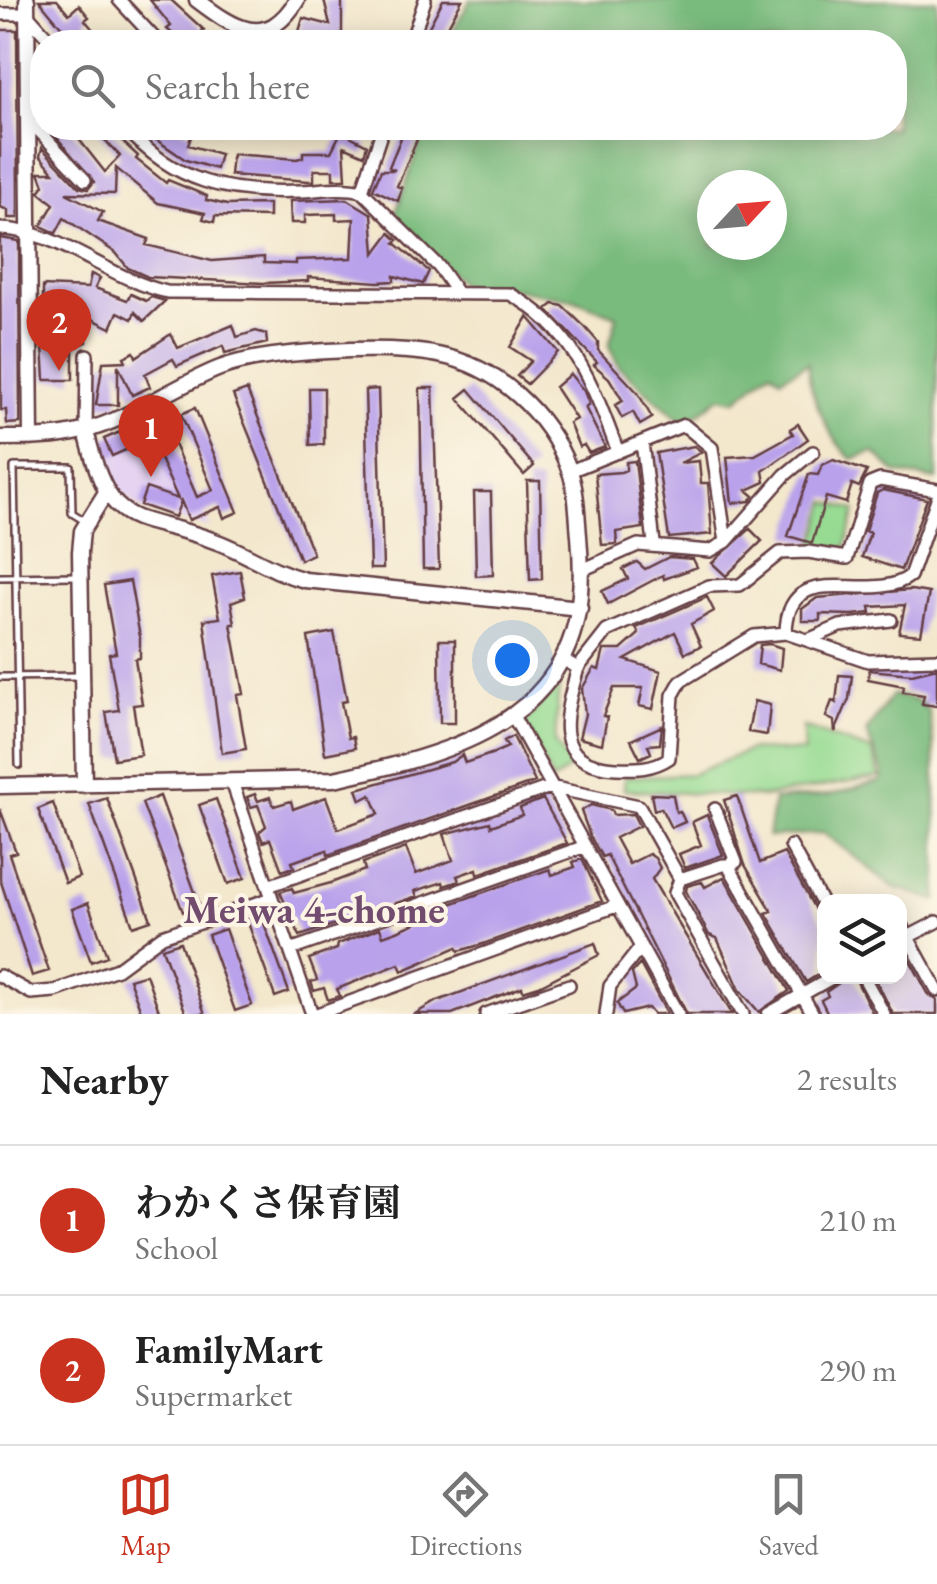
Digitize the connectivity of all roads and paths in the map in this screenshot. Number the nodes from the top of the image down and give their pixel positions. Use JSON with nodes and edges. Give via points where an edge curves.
{"nodes":[{"id":1,"x":119,"y":0,"type":"edge"},
{"id":2,"x":196,"y":0,"type":"edge"},
{"id":3,"x":297,"y":0,"type":"edge"},
{"id":4,"x":425,"y":0,"type":"edge"},
{"id":5,"x":27,"y":7,"type":"edge"},
{"id":6,"x":0,"y":14,"type":"edge"},
{"id":7,"x":43,"y":30,"type":"edge"},
{"id":8,"x":147,"y":30,"type":"edge"},
{"id":9,"x":415,"y":30,"type":"edge"},
{"id":10,"x":28,"y":119,"type":"joint"},
{"id":11,"x":48,"y":140,"type":"edge"},
{"id":12,"x":140,"y":140,"type":"edge"},
{"id":13,"x":379,"y":140,"type":"edge"},
{"id":14,"x":86,"y":180,"type":"dead end"},
{"id":15,"x":362,"y":191,"type":"junction"},
{"id":16,"x":0,"y":230,"type":"edge"},
{"id":17,"x":30,"y":230,"type":"junction"},
{"id":18,"x":457,"y":292,"type":"junction"},
{"id":19,"x":87,"y":355,"type":"dead end"},
{"id":20,"x":86,"y":431,"type":"junction"},
{"id":21,"x":0,"y":438,"type":"edge"},
{"id":22,"x":31,"y":438,"type":"junction"},
{"id":23,"x":642,"y":442,"type":"junction"},
{"id":24,"x":618,"y":452,"type":"junction"},
{"id":25,"x":813,"y":452,"type":"dead end"},
{"id":26,"x":570,"y":471,"type":"junction"},
{"id":27,"x":937,"y":490,"type":"edge"},
{"id":28,"x":105,"y":494,"type":"junction"},
{"id":29,"x":937,"y":499,"type":"edge"},
{"id":30,"x":88,"y":522,"type":"junction"},
{"id":31,"x":726,"y":542,"type":"junction"},
{"id":32,"x":654,"y":543,"type":"junction"},
{"id":33,"x":582,"y":570,"type":"junction"},
{"id":34,"x":80,"y":576,"type":"junction"},
{"id":35,"x":0,"y":577,"type":"edge"},
{"id":36,"x":16,"y":577,"type":"junction"},
{"id":37,"x":580,"y":608,"type":"junction"},
{"id":38,"x":892,"y":620,"type":"dead end"},
{"id":39,"x":786,"y":633,"type":"junction"},
{"id":40,"x":810,"y":639,"type":"junction"},
{"id":41,"x":562,"y":659,"type":"junction"},
{"id":42,"x":937,"y":659,"type":"edge"},
{"id":43,"x":578,"y":668,"type":"junction"},
{"id":44,"x":0,"y":676,"type":"edge"},
{"id":45,"x":18,"y":676,"type":"junction"},
{"id":46,"x":81,"y":676,"type":"junction"},
{"id":47,"x":513,"y":716,"type":"junction"},
{"id":48,"x":19,"y":765,"type":"dead end"},
{"id":49,"x":232,"y":782,"type":"junction"},
{"id":50,"x":84,"y":785,"type":"junction"},
{"id":51,"x":0,"y":786,"type":"edge"},
{"id":52,"x":550,"y":787,"type":"junction"},
{"id":53,"x":715,"y":809,"type":"dead end"},
{"id":54,"x":790,"y":846,"type":"dead end"},
{"id":55,"x":584,"y":847,"type":"junction"},
{"id":56,"x":728,"y":865,"type":"junction"},
{"id":57,"x":680,"y":879,"type":"junction"},
{"id":58,"x":270,"y":892,"type":"junction"},
{"id":59,"x":817,"y":894,"type":"edge"},
{"id":60,"x":616,"y":906,"type":"junction"},
{"id":61,"x":937,"y":922,"type":"edge"},
{"id":62,"x":907,"y":936,"type":"edge"},
{"id":63,"x":907,"y":944,"type":"edge"},
{"id":64,"x":640,"y":947,"type":"junction"},
{"id":65,"x":290,"y":950,"type":"junction"},
{"id":66,"x":0,"y":976,"type":"edge"},
{"id":67,"x":821,"y":984,"type":"edge"},
{"id":68,"x":867,"y":984,"type":"edge"},
{"id":69,"x":569,"y":985,"type":"dead end"},
{"id":70,"x":937,"y":990,"type":"edge"},
{"id":71,"x":802,"y":995,"type":"junction"},
{"id":72,"x":314,"y":1014,"type":"edge"},
{"id":73,"x":486,"y":1014,"type":"edge"},
{"id":74,"x":606,"y":1014,"type":"edge"},
{"id":75,"x":678,"y":1014,"type":"edge"},
{"id":76,"x":743,"y":1014,"type":"edge"},
{"id":77,"x":768,"y":1014,"type":"edge"},
{"id":78,"x":813,"y":1014,"type":"edge"},
{"id":79,"x":884,"y":1014,"type":"edge"}],
"edges":[{"from":1,"to":8,"type":"street"},
{"from":2,"to":3,"type":"street","via":[[241,30],[256,30],[279,23]]},
{"from":4,"to":9,"type":"street"},
{"from":5,"to":6,"type":"street"},
{"from":5,"to":7,"type":"street"},
{"from":5,"to":10,"type":"street"},
{"from":10,"to":17,"type":"street"},
{"from":11,"to":14,"type":"street"},
{"from":12,"to":15,"type":"street","via":[[171,168],[220,188]]},
{"from":13,"to":15,"type":"street"},
{"from":15,"to":18,"type":"street"},
{"from":16,"to":17,"type":"street"},
{"from":17,"to":18,"type":"street","via":[[126,280],[167,292]]},
{"from":17,"to":22,"type":"street"},
{"from":18,"to":24,"type":"street","via":[[510,294],[554,328],[584,365]]},
{"from":19,"to":20,"type":"street"},
{"from":20,"to":22,"type":"street"},
{"from":20,"to":26,"type":"street","via":[[249,358],[436,354],[485,372],[524,400]]},
{"from":20,"to":28,"type":"street"},
{"from":21,"to":22,"type":"street"},
{"from":23,"to":24,"type":"street"},
{"from":23,"to":31,"type":"street","via":[[684,425],[712,448]]},
{"from":23,"to":32,"type":"street"},
{"from":24,"to":26,"type":"street"},
{"from":25,"to":31,"type":"street"},
{"from":26,"to":33,"type":"street"},
{"from":27,"to":43,"type":"street","via":[[870,484],[847,558],[780,554],[740,585],[709,586],[607,631]]},
{"from":28,"to":30,"type":"street"},
{"from":28,"to":37,"type":"street","via":[[136,521],[215,541],[266,569],[305,580]]},
{"from":29,"to":39,"type":"street","via":[[910,576],[895,584],[798,594]]},
{"from":30,"to":34,"type":"street"},
{"from":30,"to":36,"type":"lane","via":[[72,513],[71,466],[14,467]]},
{"from":31,"to":32,"type":"street","via":[[710,550]]},
{"from":32,"to":33,"type":"street"},
{"from":33,"to":37,"type":"street"},
{"from":34,"to":36,"type":"lane"},
{"from":34,"to":46,"type":"street"},
{"from":35,"to":36,"type":"lane"},
{"from":36,"to":45,"type":"lane"},
{"from":37,"to":41,"type":"street"},
{"from":38,"to":40,"type":"street","via":[[840,626]]},
{"from":39,"to":40,"type":"street"},
{"from":39,"to":43,"type":"street","via":[[754,636],[681,682],[673,695],[669,758],[651,767],[600,767],[575,758],[567,726]]},
{"from":40,"to":42,"type":"street","via":[[868,660]]},
{"from":41,"to":43,"type":"street"},
{"from":41,"to":47,"type":"street"},
{"from":44,"to":45,"type":"lane"},
{"from":45,"to":46,"type":"lane"},
{"from":45,"to":48,"type":"lane"},
{"from":46,"to":50,"type":"street"},
{"from":47,"to":49,"type":"street","via":[[384,769],[334,780]]},
{"from":47,"to":52,"type":"street"},
{"from":49,"to":50,"type":"street"},
{"from":49,"to":58,"type":"street"},
{"from":50,"to":51,"type":"street"},
{"from":52,"to":55,"type":"street"},
{"from":52,"to":57,"type":"street","via":[[638,806]]},
{"from":52,"to":58,"type":"street"},
{"from":53,"to":56,"type":"street","via":[[736,862]]},
{"from":54,"to":59,"type":"street"},
{"from":55,"to":60,"type":"street"},
{"from":55,"to":65,"type":"street"},
{"from":56,"to":57,"type":"street"},
{"from":56,"to":71,"type":"street"},
{"from":57,"to":76,"type":"street","via":[[674,893]]},
{"from":58,"to":65,"type":"street"},
{"from":58,"to":66,"type":"street","via":[[162,936],[131,962],[55,991],[31,992]]},
{"from":60,"to":64,"type":"street"},
{"from":60,"to":72,"type":"street"},
{"from":61,"to":62,"type":"street"},
{"from":63,"to":70,"type":"street"},
{"from":64,"to":74,"type":"street","via":[[610,986]]},
{"from":64,"to":75,"type":"street"},
{"from":65,"to":72,"type":"street"},
{"from":67,"to":71,"type":"street"},
{"from":68,"to":79,"type":"street"},
{"from":69,"to":73,"type":"street"},
{"from":71,"to":77,"type":"street"},
{"from":71,"to":78,"type":"street"}]}
